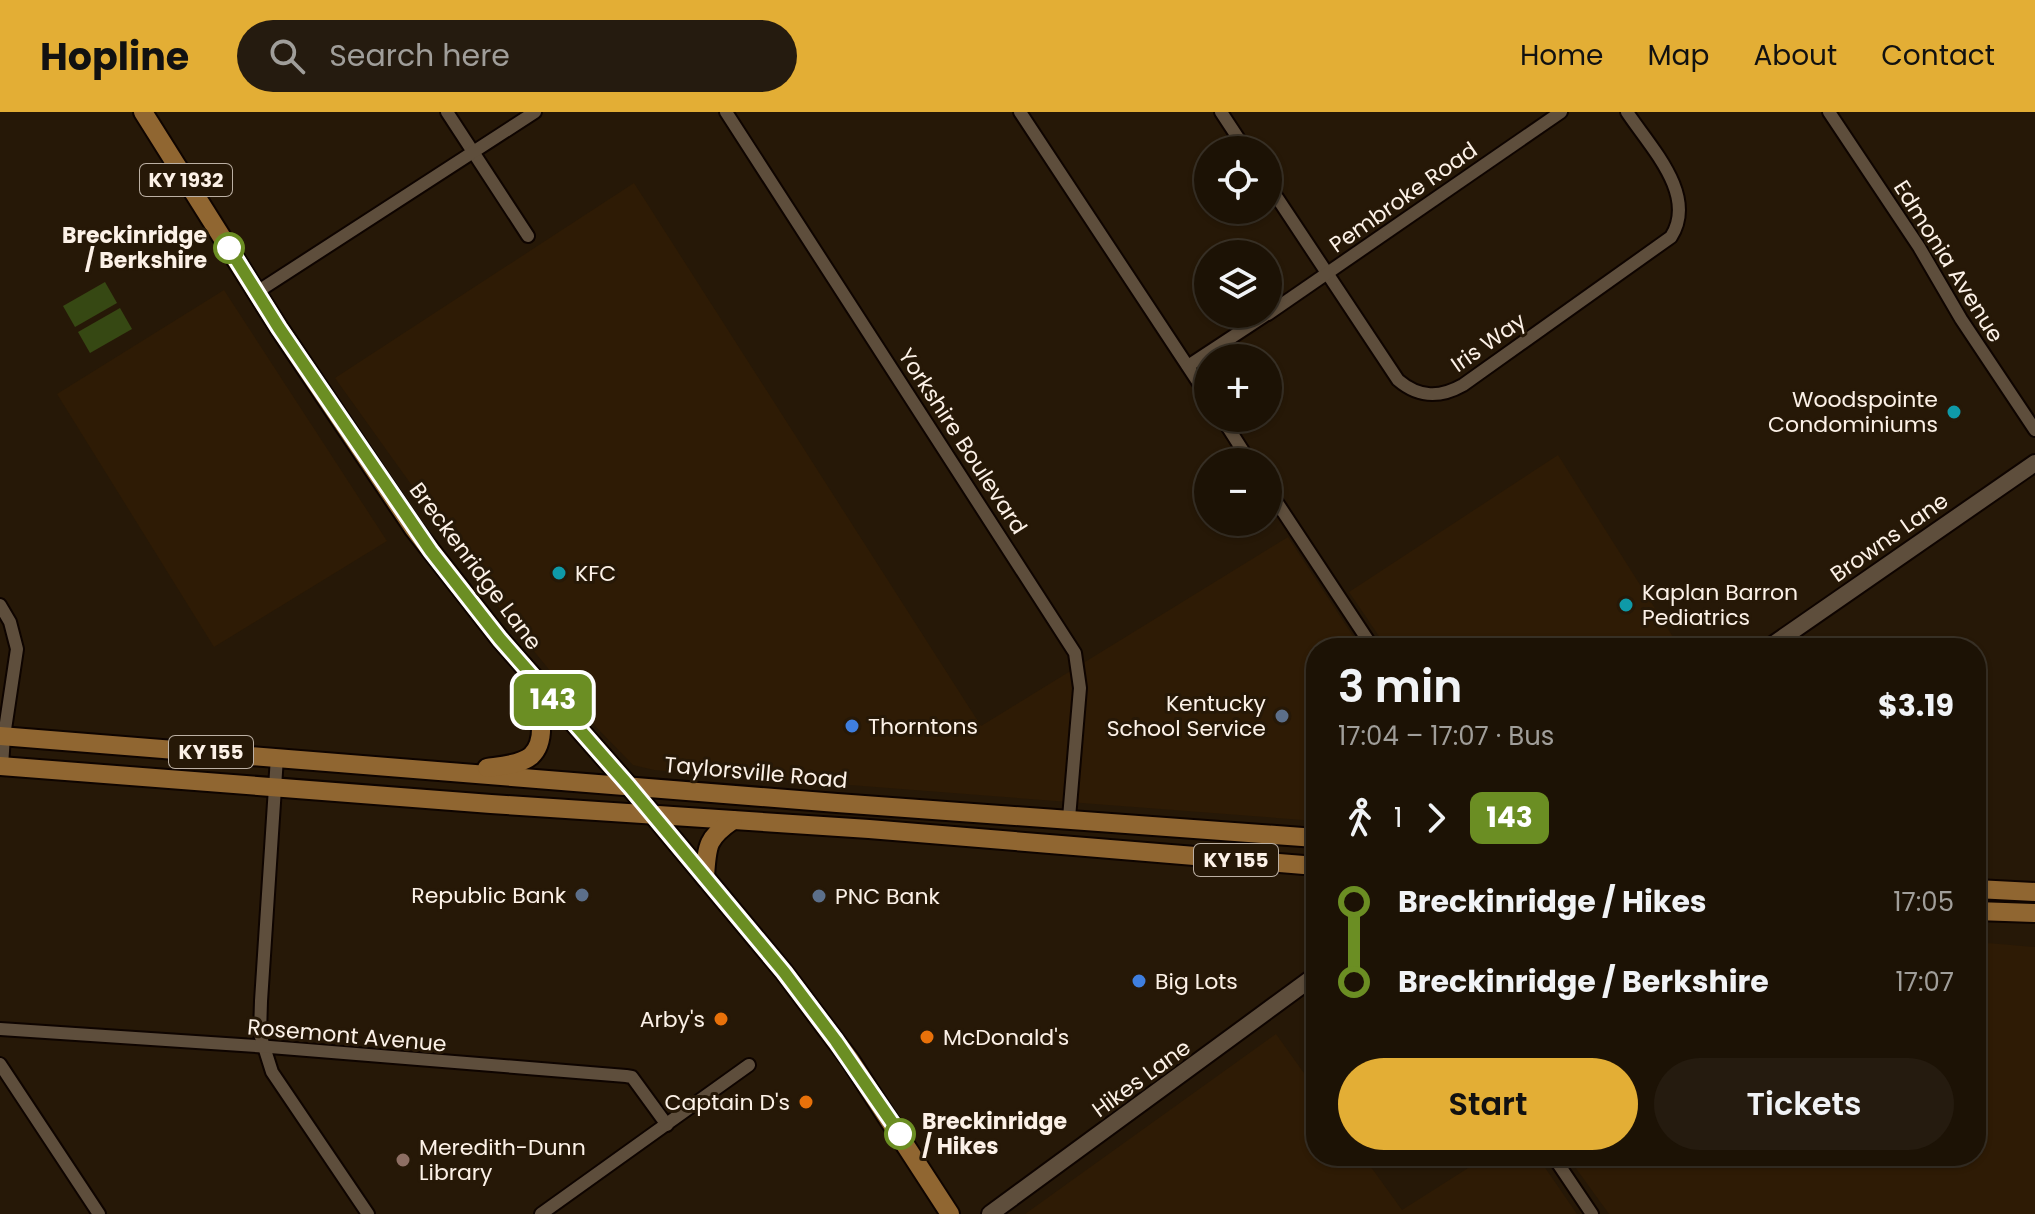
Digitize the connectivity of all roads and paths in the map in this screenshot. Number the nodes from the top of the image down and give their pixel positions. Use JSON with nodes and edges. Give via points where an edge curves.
{"nodes":[{"id":1,"x":143,"y":112,"type":"edge"},
{"id":2,"x":447,"y":112,"type":"edge"},
{"id":3,"x":535,"y":112,"type":"edge"},
{"id":4,"x":726,"y":112,"type":"edge"},
{"id":5,"x":1020,"y":112,"type":"edge"},
{"id":6,"x":1221,"y":112,"type":"edge"},
{"id":7,"x":1561,"y":112,"type":"edge"},
{"id":8,"x":1627,"y":112,"type":"edge"},
{"id":9,"x":1829,"y":112,"type":"edge"},
{"id":10,"x":1237,"y":136,"type":"edge"},
{"id":11,"x":472,"y":152,"type":"junction"},
{"id":12,"x":1282,"y":205,"type":"edge"},
{"id":13,"x":528,"y":236,"type":"dead end"},
{"id":14,"x":1327,"y":274,"type":"junction"},
{"id":15,"x":257,"y":292,"type":"junction"},
{"id":16,"x":1282,"y":305,"type":"edge"},
{"id":17,"x":1246,"y":328,"type":"edge"},
{"id":18,"x":1188,"y":366,"type":"junction"},
{"id":19,"x":1194,"y":375,"type":"edge"},
{"id":20,"x":2035,"y":430,"type":"edge"},
{"id":21,"x":2035,"y":463,"type":"edge"},
{"id":22,"x":1282,"y":510,"type":"edge"},
{"id":23,"x":0,"y":605,"type":"edge"},
{"id":24,"x":1366,"y":638,"type":"edge"},
{"id":25,"x":1782,"y":638,"type":"edge"},
{"id":26,"x":534,"y":680,"type":"junction"},
{"id":27,"x":2,"y":736,"type":"edge"},
{"id":28,"x":277,"y":757,"type":"junction"},
{"id":29,"x":1,"y":766,"type":"edge"},
{"id":30,"x":465,"y":773,"type":"junction"},
{"id":31,"x":274,"y":786,"type":"junction"},
{"id":32,"x":629,"y":786,"type":"junction"},
{"id":33,"x":651,"y":813,"type":"junction"},
{"id":34,"x":1069,"y":818,"type":"junction"},
{"id":35,"x":733,"y":820,"type":"junction"},
{"id":36,"x":1306,"y":837,"type":"edge"},
{"id":37,"x":1306,"y":865,"type":"edge"},
{"id":38,"x":705,"y":877,"type":"junction"},
{"id":39,"x":1986,"y":890,"type":"edge"},
{"id":40,"x":2035,"y":892,"type":"edge"},
{"id":41,"x":1986,"y":911,"type":"edge"},
{"id":42,"x":2035,"y":913,"type":"edge"},
{"id":43,"x":1306,"y":982,"type":"edge"},
{"id":44,"x":0,"y":1029,"type":"edge"},
{"id":45,"x":262,"y":1047,"type":"junction"},
{"id":46,"x":0,"y":1064,"type":"edge"},
{"id":47,"x":749,"y":1065,"type":"dead end"},
{"id":48,"x":667,"y":1125,"type":"junction"},
{"id":49,"x":1560,"y":1166,"type":"edge"},
{"id":50,"x":99,"y":1214,"type":"edge"},
{"id":51,"x":368,"y":1214,"type":"edge"},
{"id":52,"x":541,"y":1214,"type":"edge"},
{"id":53,"x":950,"y":1214,"type":"edge"},
{"id":54,"x":990,"y":1214,"type":"edge"},
{"id":55,"x":1592,"y":1214,"type":"edge"}],
"edges":[{"from":1,"to":15,"type":"main road","name":"Breckenridge Lane","number":"KY 1932"},
{"from":2,"to":11,"type":"street"},
{"from":3,"to":11,"type":"street"},
{"from":4,"to":34,"type":"street","name":"Yorkshire Boulevard","via":[[1075,653],[1080,688]]},
{"from":5,"to":18,"type":"street"},
{"from":6,"to":10,"type":"street"},
{"from":7,"to":14,"type":"street","name":"Pembroke Road"},
{"from":8,"to":14,"type":"street","name":"Iris Way","via":[[1677,188],[1676,229],[1661,246],[1451,392],[1414,392],[1398,380]]},
{"from":9,"to":20,"type":"street","name":"Edmonia Avenue"},
{"from":11,"to":13,"type":"street"},
{"from":11,"to":15,"type":"street"},
{"from":12,"to":14,"type":"street","name":"Iris Way"},
{"from":14,"to":16,"type":"street","name":"Pembroke Road"},
{"from":15,"to":26,"type":"main road","name":"Breckenridge Lane","number":"KY 1932","via":[[414,529]]},
{"from":17,"to":18,"type":"street","name":"Pembroke Road"},
{"from":18,"to":19,"type":"street"},
{"from":21,"to":25,"type":"main road","name":"Browns Lane"},
{"from":22,"to":24,"type":"street"},
{"from":23,"to":27,"type":"street","via":[[17,649]]},
{"from":26,"to":30,"type":"main road","via":[[541,728],[531,756]]},
{"from":26,"to":32,"type":"main road","name":"Breckenridge Lane","number":"KY 1932"},
{"from":27,"to":28,"type":"main road","name":"Taylorsville Road","number":"KY 155"},
{"from":27,"to":29,"type":"street"},
{"from":28,"to":30,"type":"main road","name":"Taylorsville Road","number":"KY 155"},
{"from":28,"to":31,"type":"street"},
{"from":29,"to":31,"type":"main road","number":"KY 155"},
{"from":30,"to":32,"type":"main road","name":"Taylorsville Road","number":"KY 155"},
{"from":31,"to":33,"type":"main road","number":"KY 155"},
{"from":31,"to":45,"type":"street"},
{"from":32,"to":33,"type":"main road","name":"Breckenridge Lane","number":"KY 1932"},
{"from":32,"to":34,"type":"main road","name":"Taylorsville Road","number":"KY 155"},
{"from":33,"to":35,"type":"main road","number":"KY 155"},
{"from":33,"to":38,"type":"main road","name":"Breckenridge Lane","number":"KY 1932"},
{"from":34,"to":36,"type":"main road","name":"Taylorsville Road","number":"KY 155"},
{"from":35,"to":37,"type":"main road","number":"KY 155"},
{"from":35,"to":38,"type":"main road","via":[[712,834]]},
{"from":38,"to":53,"type":"main road","name":"Breckenridge Lane","number":"KY 1932","via":[[836,1041]]},
{"from":39,"to":40,"type":"main road"},
{"from":41,"to":42,"type":"main road"},
{"from":43,"to":54,"type":"main road","name":"Hikes Lane"},
{"from":44,"to":45,"type":"street","name":"Rosemont Avenue"},
{"from":45,"to":48,"type":"street","name":"Rosemont Avenue","via":[[632,1077]]},
{"from":45,"to":51,"type":"street","via":[[272,1072]]},
{"from":46,"to":50,"type":"street"},
{"from":47,"to":48,"type":"street"},
{"from":48,"to":52,"type":"street"},
{"from":49,"to":55,"type":"street"}]}
